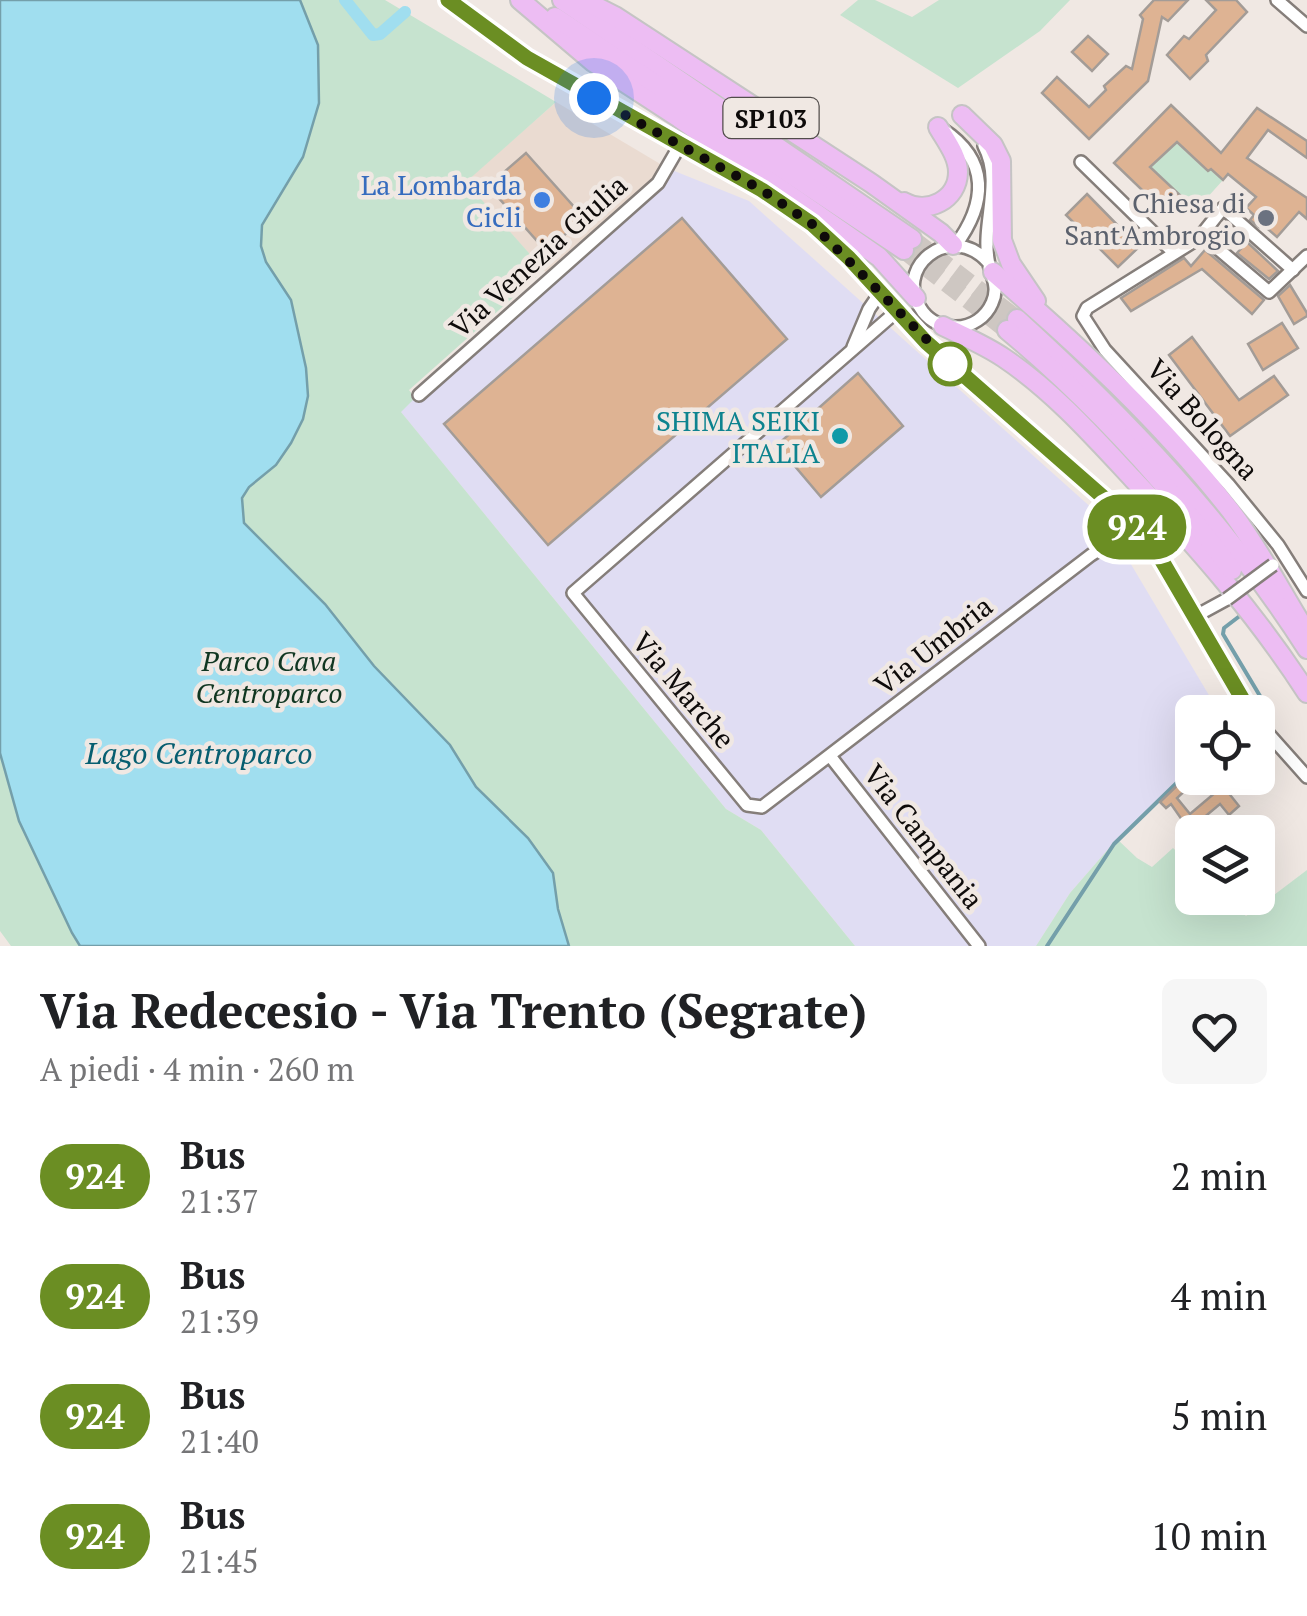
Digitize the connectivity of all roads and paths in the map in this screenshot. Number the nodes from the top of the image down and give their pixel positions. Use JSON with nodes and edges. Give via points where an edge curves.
{"nodes":[{"id":1,"x":448,"y":0,"type":"edge"},
{"id":2,"x":520,"y":0,"type":"edge"},
{"id":3,"x":529,"y":0,"type":"edge"},
{"id":4,"x":562,"y":0,"type":"edge"},
{"id":5,"x":584,"y":0,"type":"edge"},
{"id":6,"x":1277,"y":0,"type":"edge"},
{"id":7,"x":1307,"y":26,"type":"edge"},
{"id":8,"x":962,"y":115,"type":"joint"},
{"id":9,"x":938,"y":127,"type":"joint"},
{"id":10,"x":680,"y":145,"type":"junction"},
{"id":11,"x":1081,"y":162,"type":"dead end"},
{"id":12,"x":870,"y":183,"type":"junction"},
{"id":13,"x":1199,"y":238,"type":"junction"},
{"id":14,"x":954,"y":246,"type":"junction"},
{"id":15,"x":1174,"y":252,"type":"junction"},
{"id":16,"x":1307,"y":256,"type":"edge"},
{"id":17,"x":991,"y":267,"type":"junction"},
{"id":18,"x":1294,"y":270,"type":"junction"},
{"id":19,"x":880,"y":293,"type":"junction"},
{"id":20,"x":916,"y":298,"type":"junction"},
{"id":21,"x":897,"y":312,"type":"junction"},
{"id":22,"x":1047,"y":318,"type":"junction"},
{"id":23,"x":943,"y":326,"type":"junction"},
{"id":24,"x":852,"y":350,"type":"junction"},
{"id":25,"x":418,"y":395,"type":"dead end"},
{"id":26,"x":1136,"y":526,"type":"junction"},
{"id":27,"x":1279,"y":564,"type":"junction"},
{"id":28,"x":1307,"y":591,"type":"edge"},
{"id":29,"x":1194,"y":617,"type":"junction"},
{"id":30,"x":1307,"y":633,"type":"edge"},
{"id":31,"x":1307,"y":650,"type":"edge"},
{"id":32,"x":1307,"y":676,"type":"edge"},
{"id":33,"x":1307,"y":693,"type":"edge"},
{"id":34,"x":1240,"y":695,"type":"edge"},
{"id":35,"x":1275,"y":741,"type":"edge"},
{"id":36,"x":830,"y":756,"type":"junction"},
{"id":37,"x":1307,"y":777,"type":"edge"},
{"id":38,"x":762,"y":807,"type":"joint"},
{"id":39,"x":979,"y":946,"type":"edge"}],
"edges":[{"from":1,"to":10,"type":"street","via":[[527,58]]},
{"from":2,"to":20,"type":"highway","number":"SP103","via":[[593,62],[880,257]]},
{"from":3,"to":4,"type":"highway","number":"SP103","via":[[908,244]]},
{"from":5,"to":12,"type":"highway","number":"SP103"},
{"from":6,"to":7,"type":"street"},
{"from":8,"to":17,"type":"street","via":[[992,164]]},
{"from":8,"to":22,"type":"highway","via":[[998,153],[1004,250]]},
{"from":9,"to":12,"type":"highway","number":"SP103","via":[[958,172],[944,200],[912,206]]},
{"from":9,"to":14,"type":"street","via":[[964,145],[975,168],[976,210]]},
{"from":10,"to":19,"type":"street","via":[[812,224]]},
{"from":10,"to":25,"type":"street","name":"Via Venezia Giulia","via":[[658,183]]},
{"from":11,"to":15,"type":"street"},
{"from":12,"to":14,"type":"highway","number":"SP103"},
{"from":13,"to":15,"type":"street"},
{"from":13,"to":18,"type":"street","via":[[1271,292]]},
{"from":13,"to":18,"type":"street","via":[[1222,208]]},
{"from":14,"to":17,"type":"street","via":[[975,250]]},
{"from":14,"to":20,"type":"street","via":[[923,261],[914,280]]},
{"from":15,"to":27,"type":"street","name":"Via Bologna","via":[[1084,310],[1087,324],[1278,545]]},
{"from":16,"to":18,"type":"street"},
{"from":17,"to":22,"type":"highway"},
{"from":17,"to":23,"type":"street","via":[[995,294],[985,314],[966,326]]},
{"from":19,"to":21,"type":"street"},
{"from":19,"to":24,"type":"street"},
{"from":20,"to":23,"type":"street","via":[[927,317]]},
{"from":21,"to":24,"type":"street"},
{"from":21,"to":26,"type":"street"},
{"from":22,"to":30,"type":"highway","via":[[1207,482]]},
{"from":23,"to":33,"type":"highway","via":[[1026,373],[1090,432],[1210,562]]},
{"from":24,"to":38,"type":"street","name":"Via Marche","via":[[573,594],[747,805]]},
{"from":26,"to":29,"type":"street"},
{"from":26,"to":36,"type":"street","name":"Via Umbria"},
{"from":27,"to":28,"type":"street","name":"Via Bologna"},
{"from":27,"to":29,"type":"street","bridge":true},
{"from":29,"to":34,"type":"street"},
{"from":31,"to":32,"type":"highway","via":[[1174,475],[1119,415],[1012,325],[1175,498]]},
{"from":35,"to":37,"type":"street"},
{"from":36,"to":38,"type":"street","name":"Via Umbria"},
{"from":36,"to":39,"type":"street","name":"Via Campania"}]}
